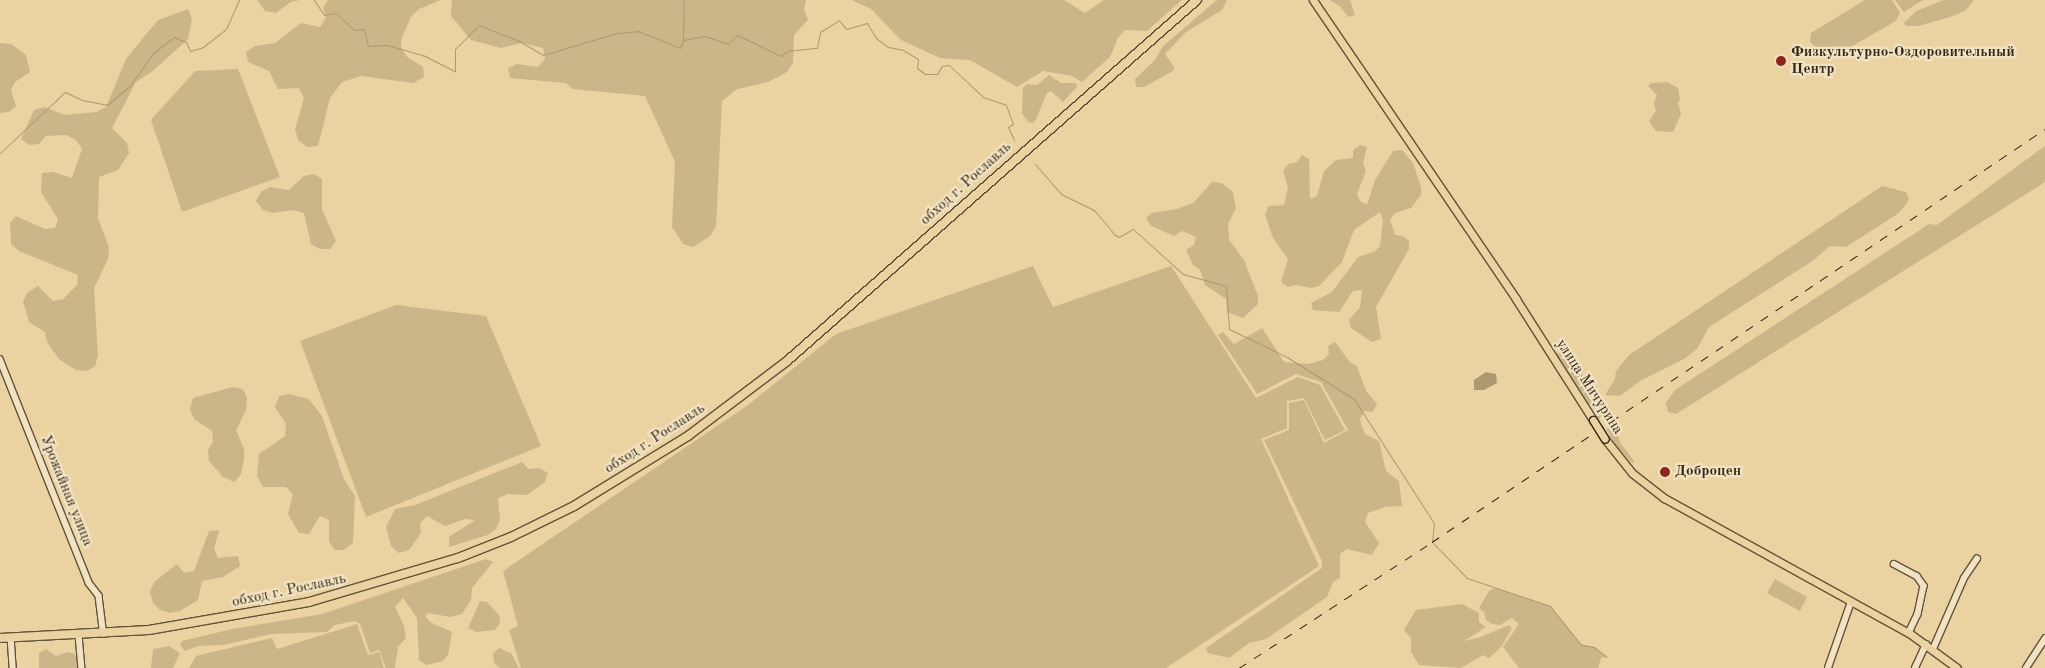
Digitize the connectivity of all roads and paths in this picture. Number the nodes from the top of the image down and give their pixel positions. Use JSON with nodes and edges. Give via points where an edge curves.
{"nodes":[{"id":1,"x":1197,"y":0,"type":"edge"},
{"id":2,"x":1313,"y":0,"type":"edge"},
{"id":3,"x":0,"y":359,"type":"edge"},
{"id":4,"x":1977,"y":559,"type":"dead end"},
{"id":5,"x":1894,"y":564,"type":"dead end"},
{"id":6,"x":1851,"y":602,"type":"junction"},
{"id":7,"x":1909,"y":633,"type":"junction"},
{"id":8,"x":104,"y":634,"type":"junction"},
{"id":9,"x":79,"y":635,"type":"junction"},
{"id":10,"x":10,"y":637,"type":"junction"},
{"id":11,"x":0,"y":638,"type":"edge"},
{"id":12,"x":2045,"y":639,"type":"edge"},
{"id":13,"x":1926,"y":644,"type":"junction"},
{"id":14,"x":1933,"y":650,"type":"junction"},
{"id":15,"x":13,"y":668,"type":"edge"},
{"id":16,"x":82,"y":668,"type":"edge"},
{"id":17,"x":1828,"y":668,"type":"edge"},
{"id":18,"x":1915,"y":668,"type":"edge"},
{"id":19,"x":1957,"y":668,"type":"edge"},
{"id":20,"x":2026,"y":668,"type":"edge"}],
"edges":[{"from":1,"to":8,"type":"highway","name":"обход г. Рославль","via":[[767,378],[688,436],[574,506],[512,537],[458,558],[344,593],[196,624]]},
{"from":2,"to":6,"type":"main road","name":"улица Мичурина","bridge":true,"via":[[1516,299],[1605,439],[1632,473],[1664,498]]},
{"from":3,"to":8,"type":"street","name":"Урожайная улица","via":[[90,583],[99,596]]},
{"from":4,"to":14,"type":"street","via":[[1964,578]]},
{"from":5,"to":7,"type":"street","via":[[1916,576],[1924,586],[1916,620]]},
{"from":6,"to":7,"type":"main road","name":"улица Мичурина"},
{"from":6,"to":17,"type":"street"},
{"from":7,"to":13,"type":"main road","name":"улица Мичурина"},
{"from":8,"to":9,"type":"highway","name":"обход г. Рославль"},
{"from":9,"to":10,"type":"highway","name":"обход г. Рославль"},
{"from":9,"to":16,"type":"street"},
{"from":10,"to":11,"type":"highway","name":"обход г. Рославль"},
{"from":10,"to":15,"type":"street"},
{"from":12,"to":20,"type":"street"},
{"from":13,"to":14,"type":"main road","name":"улица Мичурина"},
{"from":13,"to":18,"type":"street"},
{"from":14,"to":19,"type":"main road","name":"улица Мичурина"}]}
